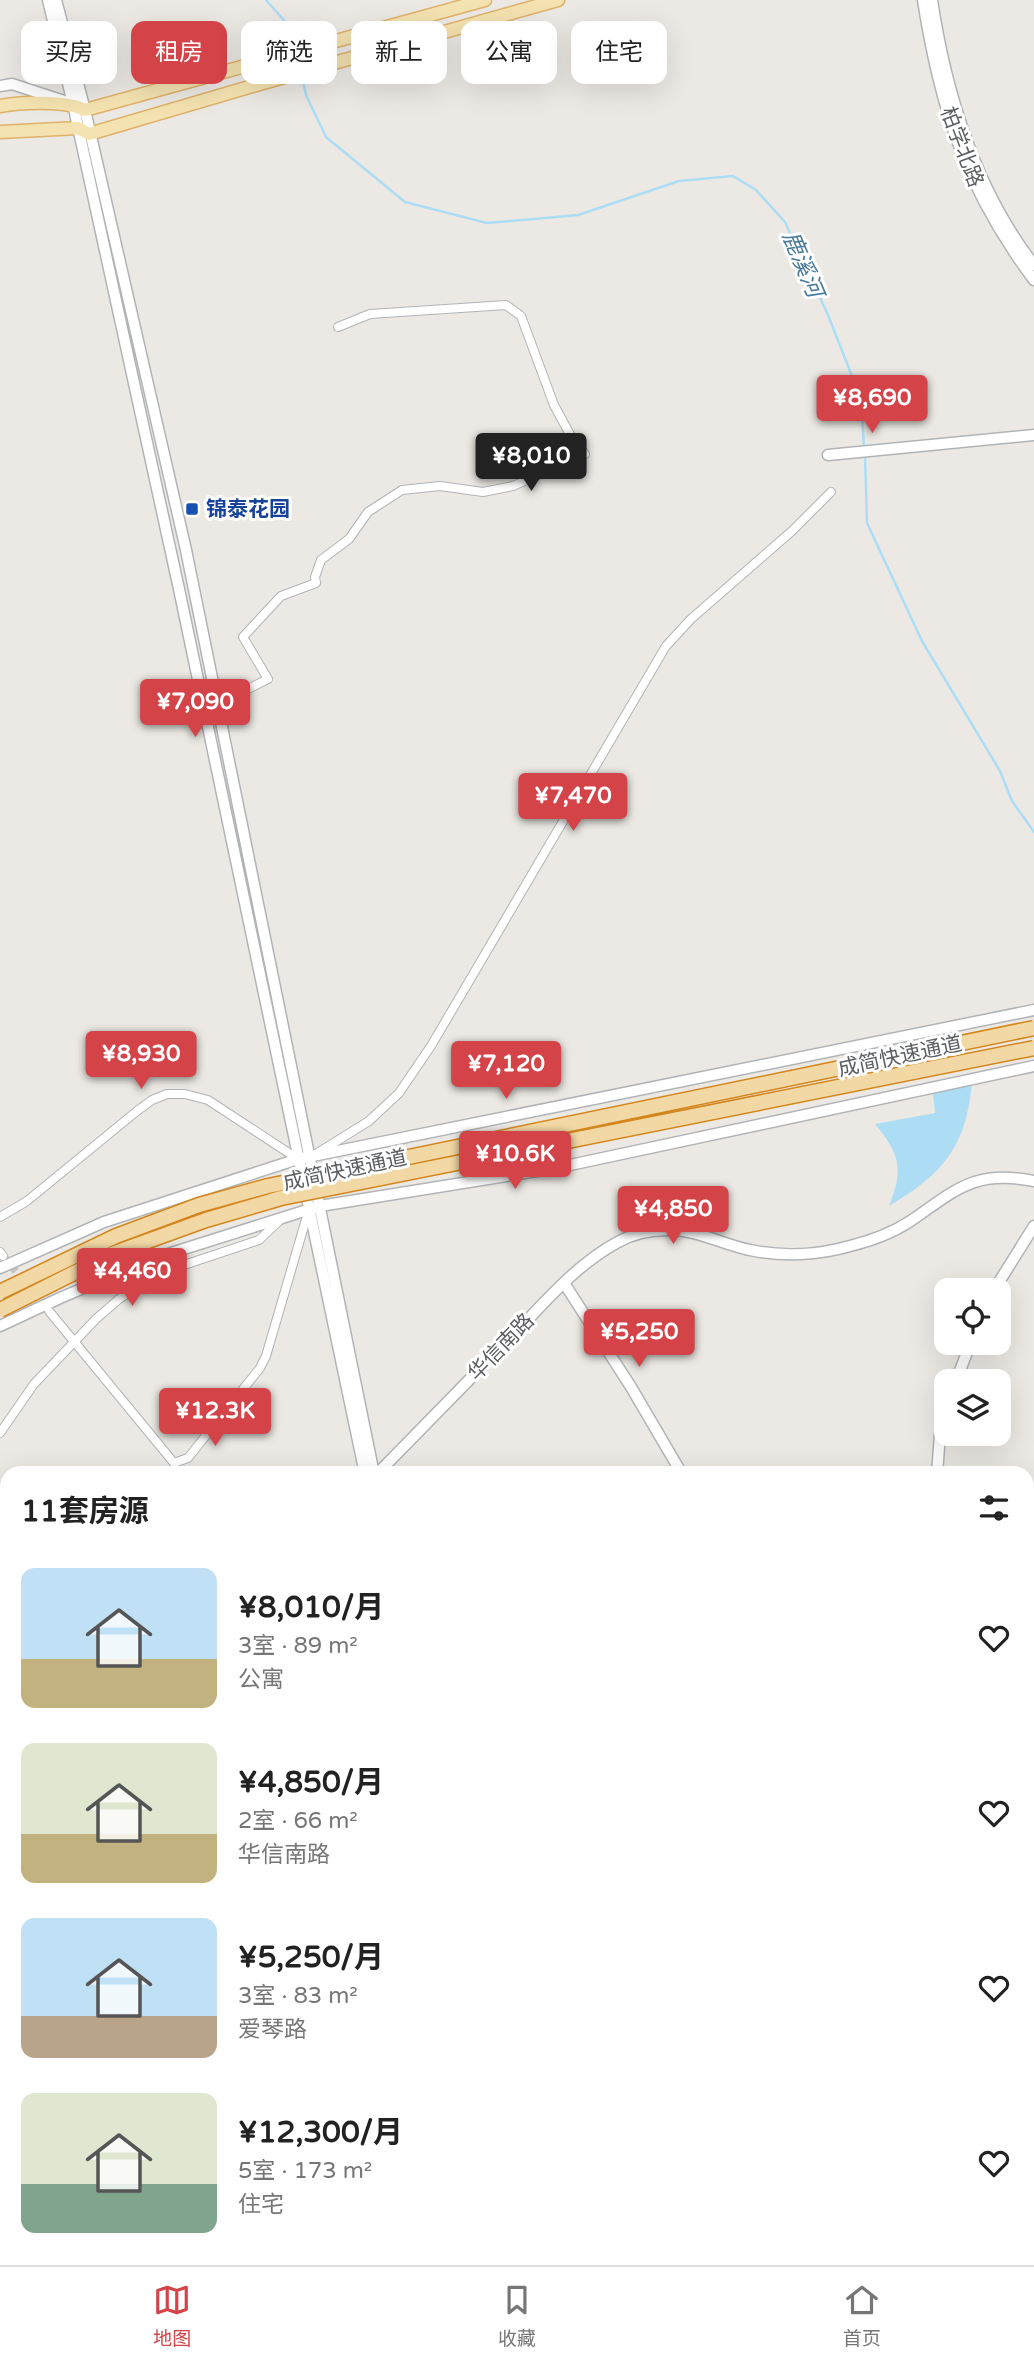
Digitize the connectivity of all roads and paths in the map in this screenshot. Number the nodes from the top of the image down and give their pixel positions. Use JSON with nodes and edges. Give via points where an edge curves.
{"nodes":[{"id":1,"x":48,"y":0,"type":"edge"},
{"id":2,"x":56,"y":0,"type":"edge"},
{"id":3,"x":485,"y":0,"type":"edge"},
{"id":4,"x":558,"y":0,"type":"edge"},
{"id":5,"x":923,"y":0,"type":"edge"},
{"id":6,"x":932,"y":0,"type":"edge"},
{"id":7,"x":0,"y":86,"type":"edge"},
{"id":8,"x":0,"y":106,"type":"edge"},
{"id":9,"x":79,"y":107,"type":"junction"},
{"id":10,"x":84,"y":131,"type":"junction"},
{"id":11,"x":0,"y":132,"type":"edge"},
{"id":12,"x":1034,"y":265,"type":"edge"},
{"id":13,"x":1034,"y":280,"type":"edge"},
{"id":14,"x":338,"y":327,"type":"dead end"},
{"id":15,"x":1034,"y":435,"type":"edge"},
{"id":16,"x":828,"y":455,"type":"dead end"},
{"id":17,"x":831,"y":492,"type":"dead end"},
{"id":18,"x":218,"y":704,"type":"junction"},
{"id":19,"x":1034,"y":1010,"type":"edge"},
{"id":20,"x":1034,"y":1028,"type":"edge"},
{"id":21,"x":1034,"y":1048,"type":"edge"},
{"id":22,"x":1034,"y":1066,"type":"edge"},
{"id":23,"x":310,"y":1157,"type":"junction"},
{"id":24,"x":298,"y":1159,"type":"junction"},
{"id":25,"x":1034,"y":1181,"type":"edge"},
{"id":26,"x":314,"y":1208,"type":"junction"},
{"id":27,"x":0,"y":1217,"type":"edge"},
{"id":28,"x":281,"y":1219,"type":"junction"},
{"id":29,"x":1034,"y":1226,"type":"edge"},
{"id":30,"x":1,"y":1258,"type":"edge"},
{"id":31,"x":1002,"y":1278,"type":"edge"},
{"id":32,"x":564,"y":1283,"type":"junction"},
{"id":33,"x":0,"y":1292,"type":"edge"},
{"id":34,"x":0,"y":1310,"type":"edge"},
{"id":35,"x":49,"y":1311,"type":"dead end"},
{"id":36,"x":0,"y":1326,"type":"edge"},
{"id":37,"x":75,"y":1341,"type":"junction"},
{"id":38,"x":0,"y":1433,"type":"edge"},
{"id":39,"x":939,"y":1446,"type":"edge"},
{"id":40,"x":363,"y":1466,"type":"edge"},
{"id":41,"x":373,"y":1466,"type":"edge"},
{"id":42,"x":383,"y":1466,"type":"edge"},
{"id":43,"x":677,"y":1466,"type":"edge"},
{"id":44,"x":938,"y":1466,"type":"edge"}],
"edges":[{"from":1,"to":9,"type":"street"},
{"from":2,"to":9,"type":"street"},
{"from":3,"to":9,"type":"main road"},
{"from":4,"to":10,"type":"main road"},
{"from":5,"to":13,"type":"street","name":"柏学北路","via":[[952,130],[984,202]]},
{"from":6,"to":12,"type":"street","name":"柏学北路","via":[[946,69],[971,149],[1003,216]]},
{"from":7,"to":9,"type":"street","via":[[12,84]]},
{"from":8,"to":9,"type":"main road"},
{"from":9,"to":10,"type":"street"},
{"from":10,"to":11,"type":"main road"},
{"from":10,"to":18,"type":"street","via":[[186,550]]},
{"from":10,"to":24,"type":"street"},
{"from":14,"to":18,"type":"street","via":[[370,314],[506,305],[521,316],[554,405],[585,454],[513,486],[483,492],[440,486],[401,490],[368,512],[349,539],[321,560],[316,583],[281,596],[243,637],[268,679]]},
{"from":15,"to":16,"type":"street"},
{"from":17,"to":23,"type":"street","via":[[666,646],[399,1093],[369,1121]]},
{"from":18,"to":23,"type":"street"},
{"from":19,"to":23,"type":"street"},
{"from":20,"to":33,"type":"highway","name":"成简快速通道","bridge":true,"via":[[268,1186],[199,1205],[116,1236]]},
{"from":21,"to":34,"type":"highway","name":"成简快速通道","bridge":true,"via":[[281,1198],[112,1254]]},
{"from":22,"to":26,"type":"street","via":[[556,1168]]},
{"from":23,"to":24,"type":"street"},
{"from":23,"to":26,"type":"street"},
{"from":24,"to":26,"type":"street"},
{"from":24,"to":27,"type":"street","via":[[208,1100],[167,1094],[137,1111],[27,1201]]},
{"from":24,"to":30,"type":"street"},
{"from":25,"to":32,"type":"street","name":"华信南路","via":[[988,1178],[957,1188],[907,1223],[867,1242],[826,1253],[750,1250],[687,1231],[640,1232],[602,1251]]},
{"from":26,"to":28,"type":"street"},
{"from":26,"to":37,"type":"street","via":[[260,1368],[188,1458],[174,1464]]},
{"from":26,"to":40,"type":"street"},
{"from":26,"to":41,"type":"street"},
{"from":28,"to":36,"type":"street","via":[[152,1259]]},
{"from":28,"to":37,"type":"street","via":[[259,1240],[169,1270],[139,1286]]},
{"from":29,"to":31,"type":"street"},
{"from":32,"to":42,"type":"street","name":"华信南路"},
{"from":32,"to":43,"type":"street"},
{"from":35,"to":37,"type":"street"},
{"from":37,"to":38,"type":"street","via":[[34,1384]]},
{"from":39,"to":44,"type":"street"}]}
